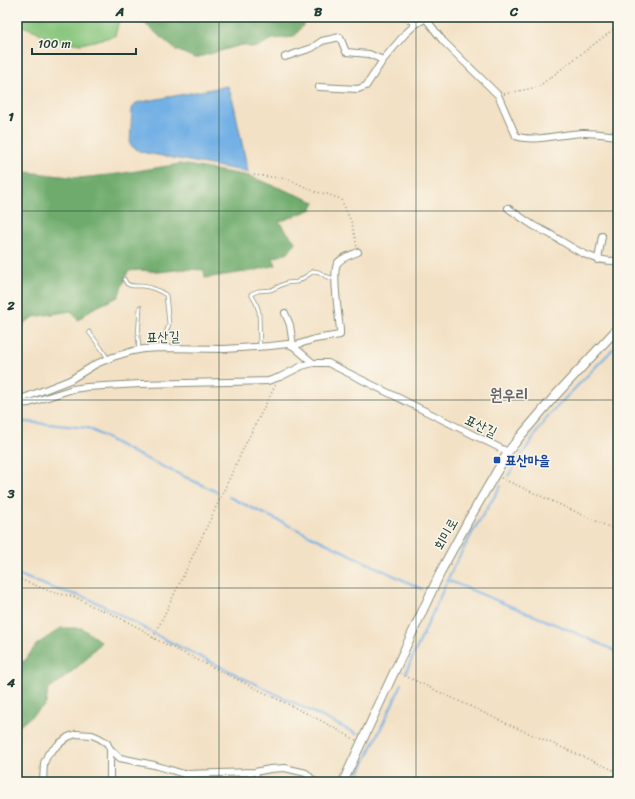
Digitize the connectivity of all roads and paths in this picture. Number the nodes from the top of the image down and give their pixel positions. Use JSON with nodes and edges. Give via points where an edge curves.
{"nodes":[{"id":1,"x":406,"y":17,"type":"edge"},
{"id":2,"x":427,"y":18,"type":"edge"},
{"id":3,"x":416,"y":24,"type":"junction"},
{"id":4,"x":618,"y":26,"type":"edge"},
{"id":5,"x":285,"y":57,"type":"dead end"},
{"id":6,"x":384,"y":60,"type":"junction"},
{"id":7,"x":319,"y":87,"type":"dead end"},
{"id":8,"x":498,"y":95,"type":"junction"},
{"id":9,"x":618,"y":136,"type":"edge"},
{"id":10,"x":254,"y":175,"type":"dead end"},
{"id":11,"x":508,"y":208,"type":"dead end"},
{"id":12,"x":602,"y":236,"type":"dead end"},
{"id":13,"x":358,"y":252,"type":"joint"},
{"id":14,"x":598,"y":260,"type":"junction"},
{"id":15,"x":618,"y":261,"type":"edge"},
{"id":16,"x":124,"y":279,"type":"dead end"},
{"id":17,"x":335,"y":279,"type":"junction"},
{"id":18,"x":140,"y":307,"type":"dead end"},
{"id":19,"x":284,"y":313,"type":"dead end"},
{"id":20,"x":618,"y":328,"type":"edge"},
{"id":21,"x":89,"y":332,"type":"dead end"},
{"id":22,"x":292,"y":346,"type":"junction"},
{"id":23,"x":260,"y":347,"type":"junction"},
{"id":24,"x":161,"y":348,"type":"junction"},
{"id":25,"x":139,"y":350,"type":"junction"},
{"id":26,"x":108,"y":359,"type":"junction"},
{"id":27,"x":313,"y":363,"type":"junction"},
{"id":28,"x":280,"y":377,"type":"junction"},
{"id":29,"x":17,"y":400,"type":"edge"},
{"id":30,"x":17,"y":404,"type":"edge"},
{"id":31,"x":508,"y":452,"type":"junction"},
{"id":32,"x":495,"y":475,"type":"junction"},
{"id":33,"x":618,"y":531,"type":"edge"},
{"id":34,"x":17,"y":578,"type":"edge"},
{"id":35,"x":153,"y":637,"type":"junction"},
{"id":36,"x":395,"y":670,"type":"junction"},
{"id":37,"x":361,"y":743,"type":"junction"},
{"id":38,"x":110,"y":749,"type":"junction"},
{"id":39,"x":255,"y":772,"type":"junction"},
{"id":40,"x":618,"y":772,"type":"edge"},
{"id":41,"x":43,"y":782,"type":"edge"},
{"id":42,"x":110,"y":782,"type":"edge"},
{"id":43,"x":260,"y":782,"type":"edge"},
{"id":44,"x":315,"y":782,"type":"edge"},
{"id":45,"x":343,"y":782,"type":"edge"}],
"edges":[{"from":1,"to":3,"type":"street"},
{"from":2,"to":3,"type":"street"},
{"from":2,"to":8,"type":"street","via":[[443,41]]},
{"from":3,"to":6,"type":"street"},
{"from":4,"to":8,"type":"path","via":[[538,87]]},
{"from":5,"to":6,"type":"street","via":[[312,48],[322,41],[340,37],[346,52],[369,54]]},
{"from":6,"to":7,"type":"street","via":[[366,86],[358,89]]},
{"from":8,"to":9,"type":"street","via":[[516,136],[537,138],[584,133]]},
{"from":10,"to":13,"type":"path","via":[[288,179],[316,192],[341,199],[352,224]]},
{"from":11,"to":14,"type":"street","via":[[577,251]]},
{"from":12,"to":14,"type":"street"},
{"from":13,"to":17,"type":"street","via":[[343,258],[337,264]]},
{"from":14,"to":15,"type":"street"},
{"from":16,"to":24,"type":"lane","via":[[132,286],[144,286],[166,295],[169,324]]},
{"from":17,"to":22,"type":"street","name":"표산길","via":[[340,335]]},
{"from":17,"to":23,"type":"lane","via":[[314,271],[297,282],[251,294],[259,312]]},
{"from":18,"to":25,"type":"lane"},
{"from":19,"to":22,"type":"street","via":[[290,325]]},
{"from":20,"to":31,"type":"street","name":"회미로","via":[[554,397]]},
{"from":21,"to":26,"type":"lane"},
{"from":22,"to":23,"type":"street","name":"표산길","via":[[288,344]]},
{"from":22,"to":27,"type":"street"},
{"from":23,"to":24,"type":"street","name":"표산길"},
{"from":24,"to":25,"type":"street","name":"표산길"},
{"from":25,"to":26,"type":"street","name":"표산길"},
{"from":26,"to":29,"type":"street","name":"표산길","via":[[70,380]]},
{"from":27,"to":28,"type":"street","name":"표산길"},
{"from":27,"to":31,"type":"street","name":"표산길","via":[[328,363]]},
{"from":28,"to":30,"type":"street","name":"표산길","via":[[268,381],[87,387]]},
{"from":28,"to":35,"type":"path"},
{"from":31,"to":32,"type":"street","name":"회미로"},
{"from":32,"to":33,"type":"path"},
{"from":32,"to":36,"type":"street","name":"회미로","via":[[443,567]]},
{"from":34,"to":35,"type":"path","via":[[52,592],[75,597]]},
{"from":35,"to":37,"type":"path"},
{"from":36,"to":37,"type":"street","name":"회미로"},
{"from":36,"to":40,"type":"path","via":[[510,725]]},
{"from":37,"to":45,"type":"street","name":"회미로"},
{"from":38,"to":39,"type":"street","via":[[120,758],[184,774]]},
{"from":38,"to":41,"type":"street","via":[[107,743],[92,735],[76,734],[68,737],[48,754],[44,763]]},
{"from":38,"to":42,"type":"street"},
{"from":39,"to":43,"type":"lane"},
{"from":39,"to":44,"type":"street","via":[[285,768],[306,773]]}]}
